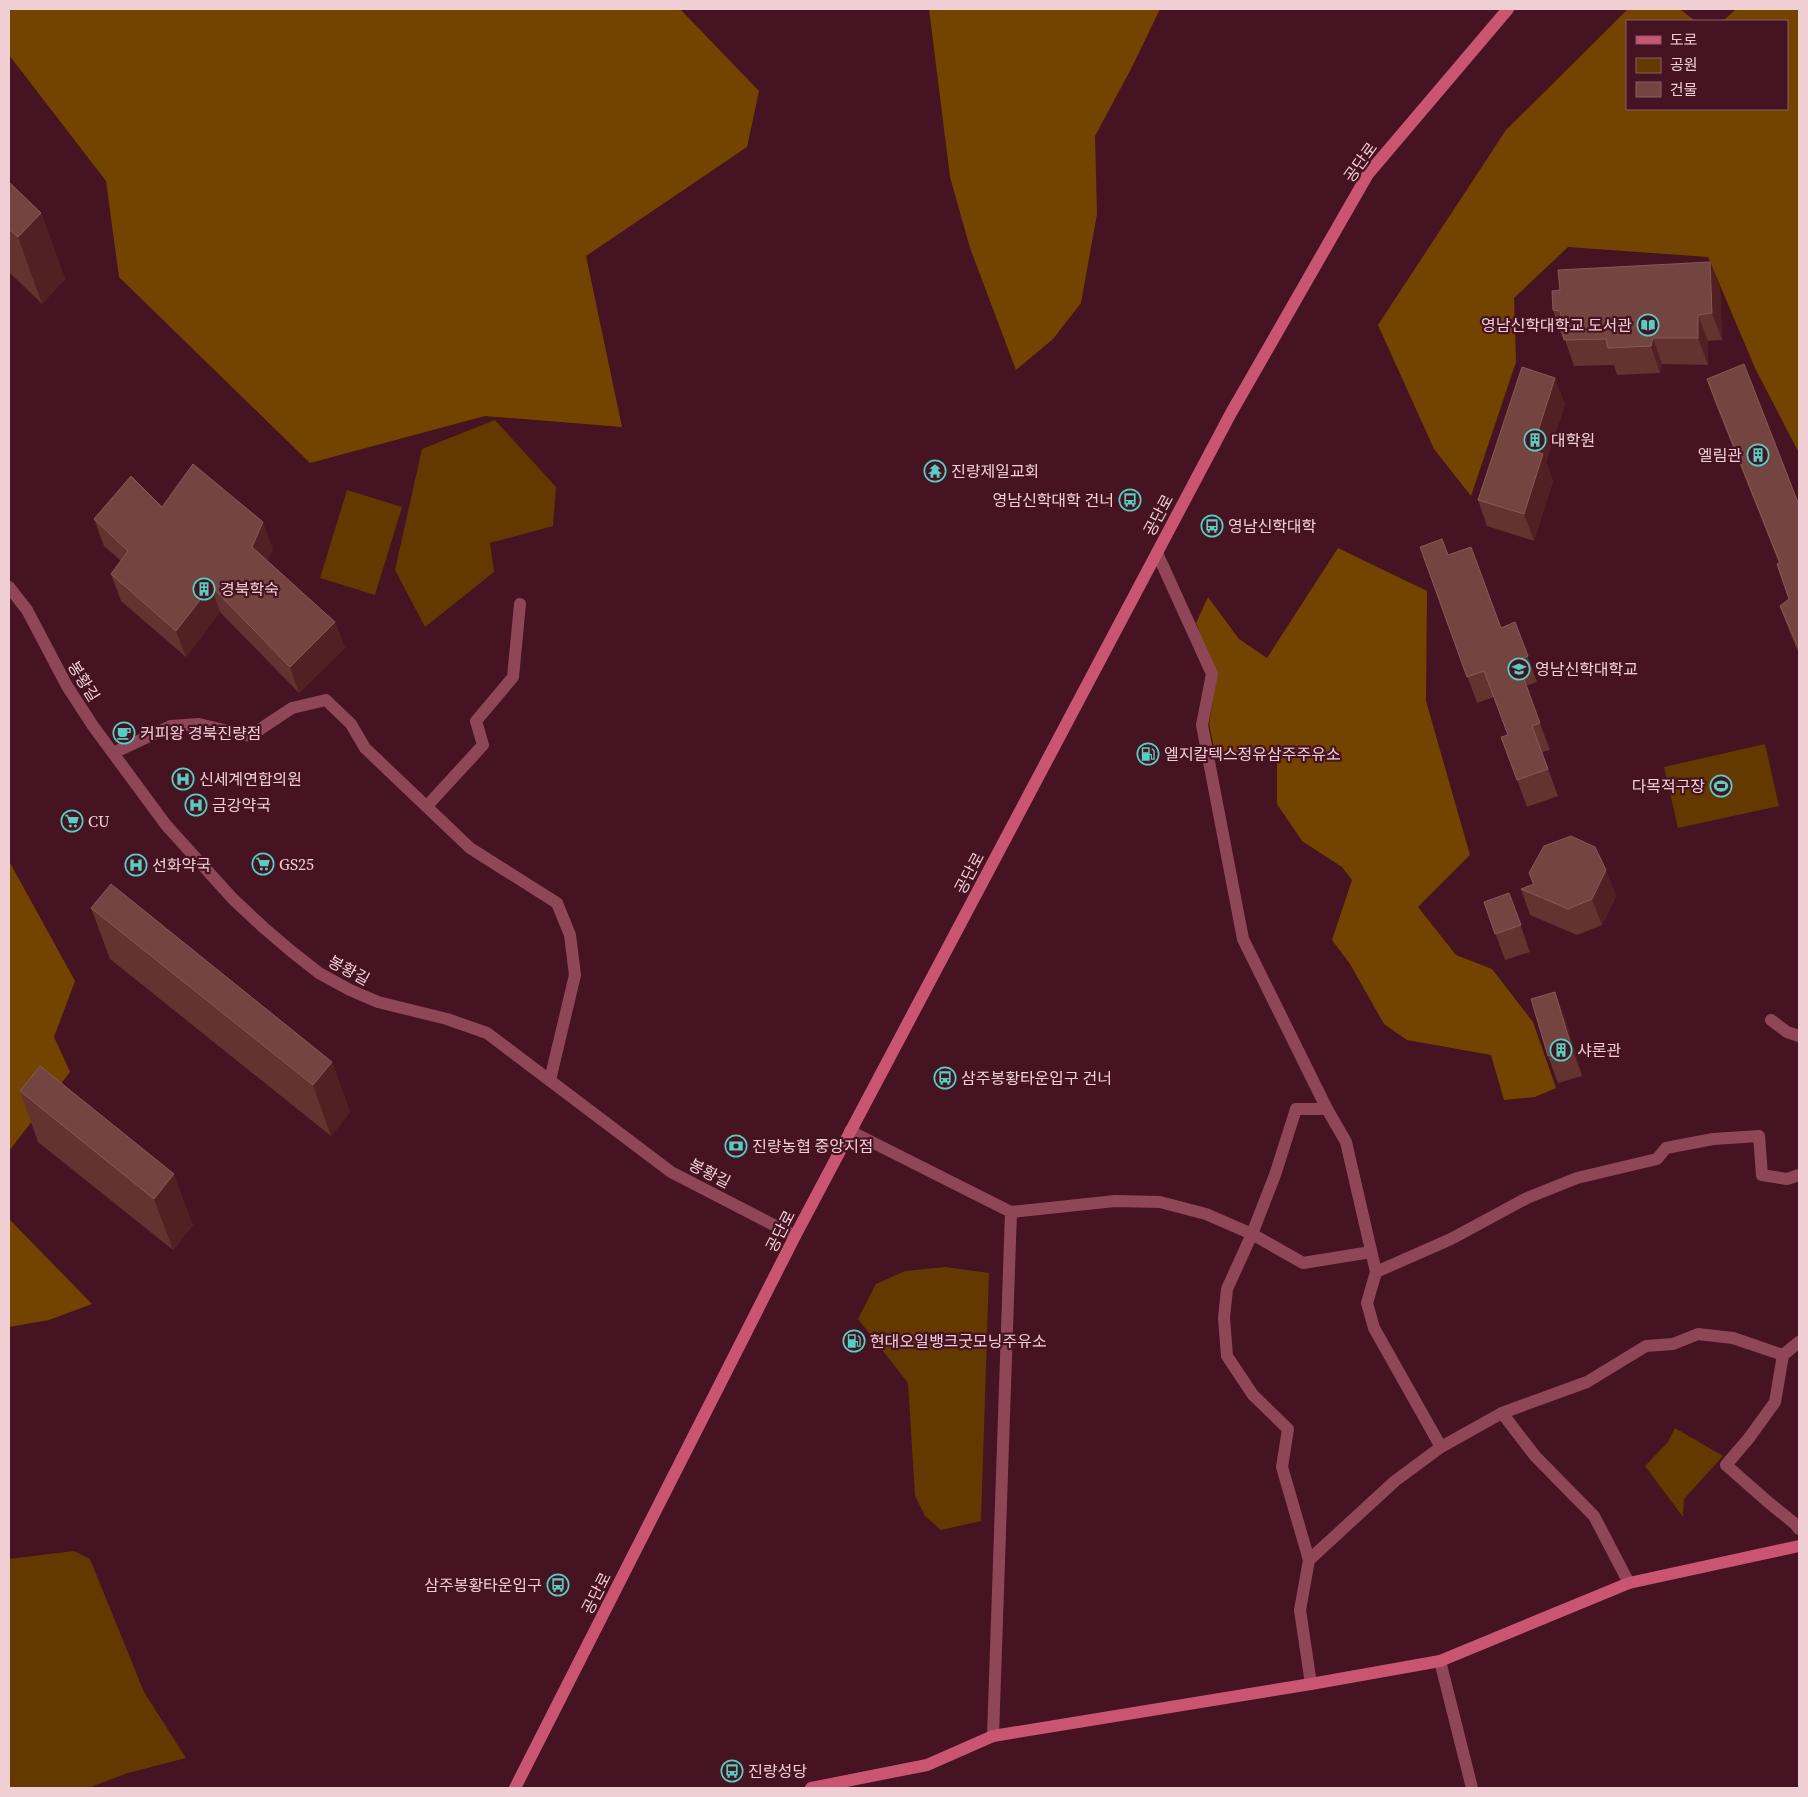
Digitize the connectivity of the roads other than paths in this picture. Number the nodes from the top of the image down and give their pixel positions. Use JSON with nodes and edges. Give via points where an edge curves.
{"nodes":[{"id":1,"x":1508,"y":9,"type":"edge"},
{"id":2,"x":1157,"y":553,"type":"junction"},
{"id":3,"x":9,"y":587,"type":"edge"},
{"id":4,"x":520,"y":604,"type":"dead end"},
{"id":5,"x":114,"y":753,"type":"junction"},
{"id":6,"x":427,"y":806,"type":"junction"},
{"id":7,"x":1771,"y":1020,"type":"dead end"},
{"id":8,"x":1799,"y":1036,"type":"edge"},
{"id":9,"x":550,"y":1080,"type":"junction"},
{"id":10,"x":1327,"y":1109,"type":"junction"},
{"id":11,"x":850,"y":1132,"type":"junction"},
{"id":12,"x":1799,"y":1175,"type":"edge"},
{"id":13,"x":1011,"y":1212,"type":"junction"},
{"id":14,"x":1252,"y":1234,"type":"junction"},
{"id":15,"x":795,"y":1236,"type":"junction"},
{"id":16,"x":1371,"y":1252,"type":"junction"},
{"id":17,"x":1376,"y":1272,"type":"junction"},
{"id":18,"x":1799,"y":1342,"type":"edge"},
{"id":19,"x":1783,"y":1355,"type":"junction"},
{"id":20,"x":1502,"y":1413,"type":"junction"},
{"id":21,"x":1441,"y":1447,"type":"junction"},
{"id":22,"x":1799,"y":1529,"type":"edge"},
{"id":23,"x":1799,"y":1546,"type":"edge"},
{"id":24,"x":1309,"y":1560,"type":"junction"},
{"id":25,"x":1629,"y":1583,"type":"junction"},
{"id":26,"x":1440,"y":1661,"type":"junction"},
{"id":27,"x":1311,"y":1684,"type":"junction"},
{"id":28,"x":993,"y":1736,"type":"junction"},
{"id":29,"x":515,"y":1788,"type":"edge"},
{"id":30,"x":811,"y":1788,"type":"edge"},
{"id":31,"x":1472,"y":1788,"type":"edge"}],
"edges":[{"from":1,"to":2,"type":"street","name":"공단로","via":[[1368,174],[1231,413]]},
{"from":2,"to":10,"type":"street","via":[[1212,674],[1202,725],[1243,939]]},
{"from":2,"to":11,"type":"street","name":"공단로"},
{"from":3,"to":5,"type":"street","name":"봉황길","via":[[27,610],[67,686]]},
{"from":4,"to":6,"type":"street","via":[[513,677],[476,721],[483,745]]},
{"from":5,"to":6,"type":"street","via":[[171,726],[199,724],[250,736],[292,708],[326,700],[351,724],[365,748]]},
{"from":5,"to":9,"type":"street","name":"봉황길","via":[[166,825],[233,899],[319,973],[378,1002],[447,1019],[487,1033]]},
{"from":6,"to":9,"type":"street","via":[[470,848],[556,903],[570,935],[575,975]]},
{"from":7,"to":8,"type":"street"},
{"from":9,"to":15,"type":"street","name":"봉황길","via":[[671,1172]]},
{"from":10,"to":14,"type":"street","via":[[1296,1109]]},
{"from":10,"to":16,"type":"street","via":[[1346,1142]]},
{"from":11,"to":13,"type":"street"},
{"from":11,"to":15,"type":"street","name":"공단로"},
{"from":12,"to":17,"type":"street","via":[[1786,1179],[1762,1175],[1759,1136],[1713,1139],[1666,1148],[1657,1158],[1577,1178],[1527,1198],[1451,1239]]},
{"from":13,"to":14,"type":"street","via":[[1116,1201],[1160,1202],[1206,1214]]},
{"from":13,"to":28,"type":"street"},
{"from":14,"to":16,"type":"street","via":[[1303,1264]]},
{"from":14,"to":24,"type":"street","via":[[1227,1289],[1224,1318],[1228,1356],[1253,1395],[1288,1429],[1282,1467]]},
{"from":15,"to":29,"type":"street","name":"공단로"},
{"from":16,"to":17,"type":"street"},
{"from":17,"to":21,"type":"street","via":[[1367,1303],[1374,1328]]},
{"from":18,"to":19,"type":"street"},
{"from":19,"to":20,"type":"street","via":[[1733,1338],[1698,1334],[1673,1344],[1646,1346],[1587,1382]]},
{"from":19,"to":22,"type":"street","via":[[1775,1402],[1726,1464]]},
{"from":20,"to":21,"type":"street"},
{"from":20,"to":25,"type":"street","via":[[1535,1456],[1594,1516]]},
{"from":21,"to":24,"type":"street","via":[[1394,1482]]},
{"from":23,"to":25,"type":"street"},
{"from":24,"to":27,"type":"street","via":[[1300,1610]]},
{"from":25,"to":26,"type":"street"},
{"from":26,"to":27,"type":"street"},
{"from":26,"to":31,"type":"street"},
{"from":27,"to":28,"type":"street"},
{"from":28,"to":30,"type":"street","via":[[927,1765]]}]}
